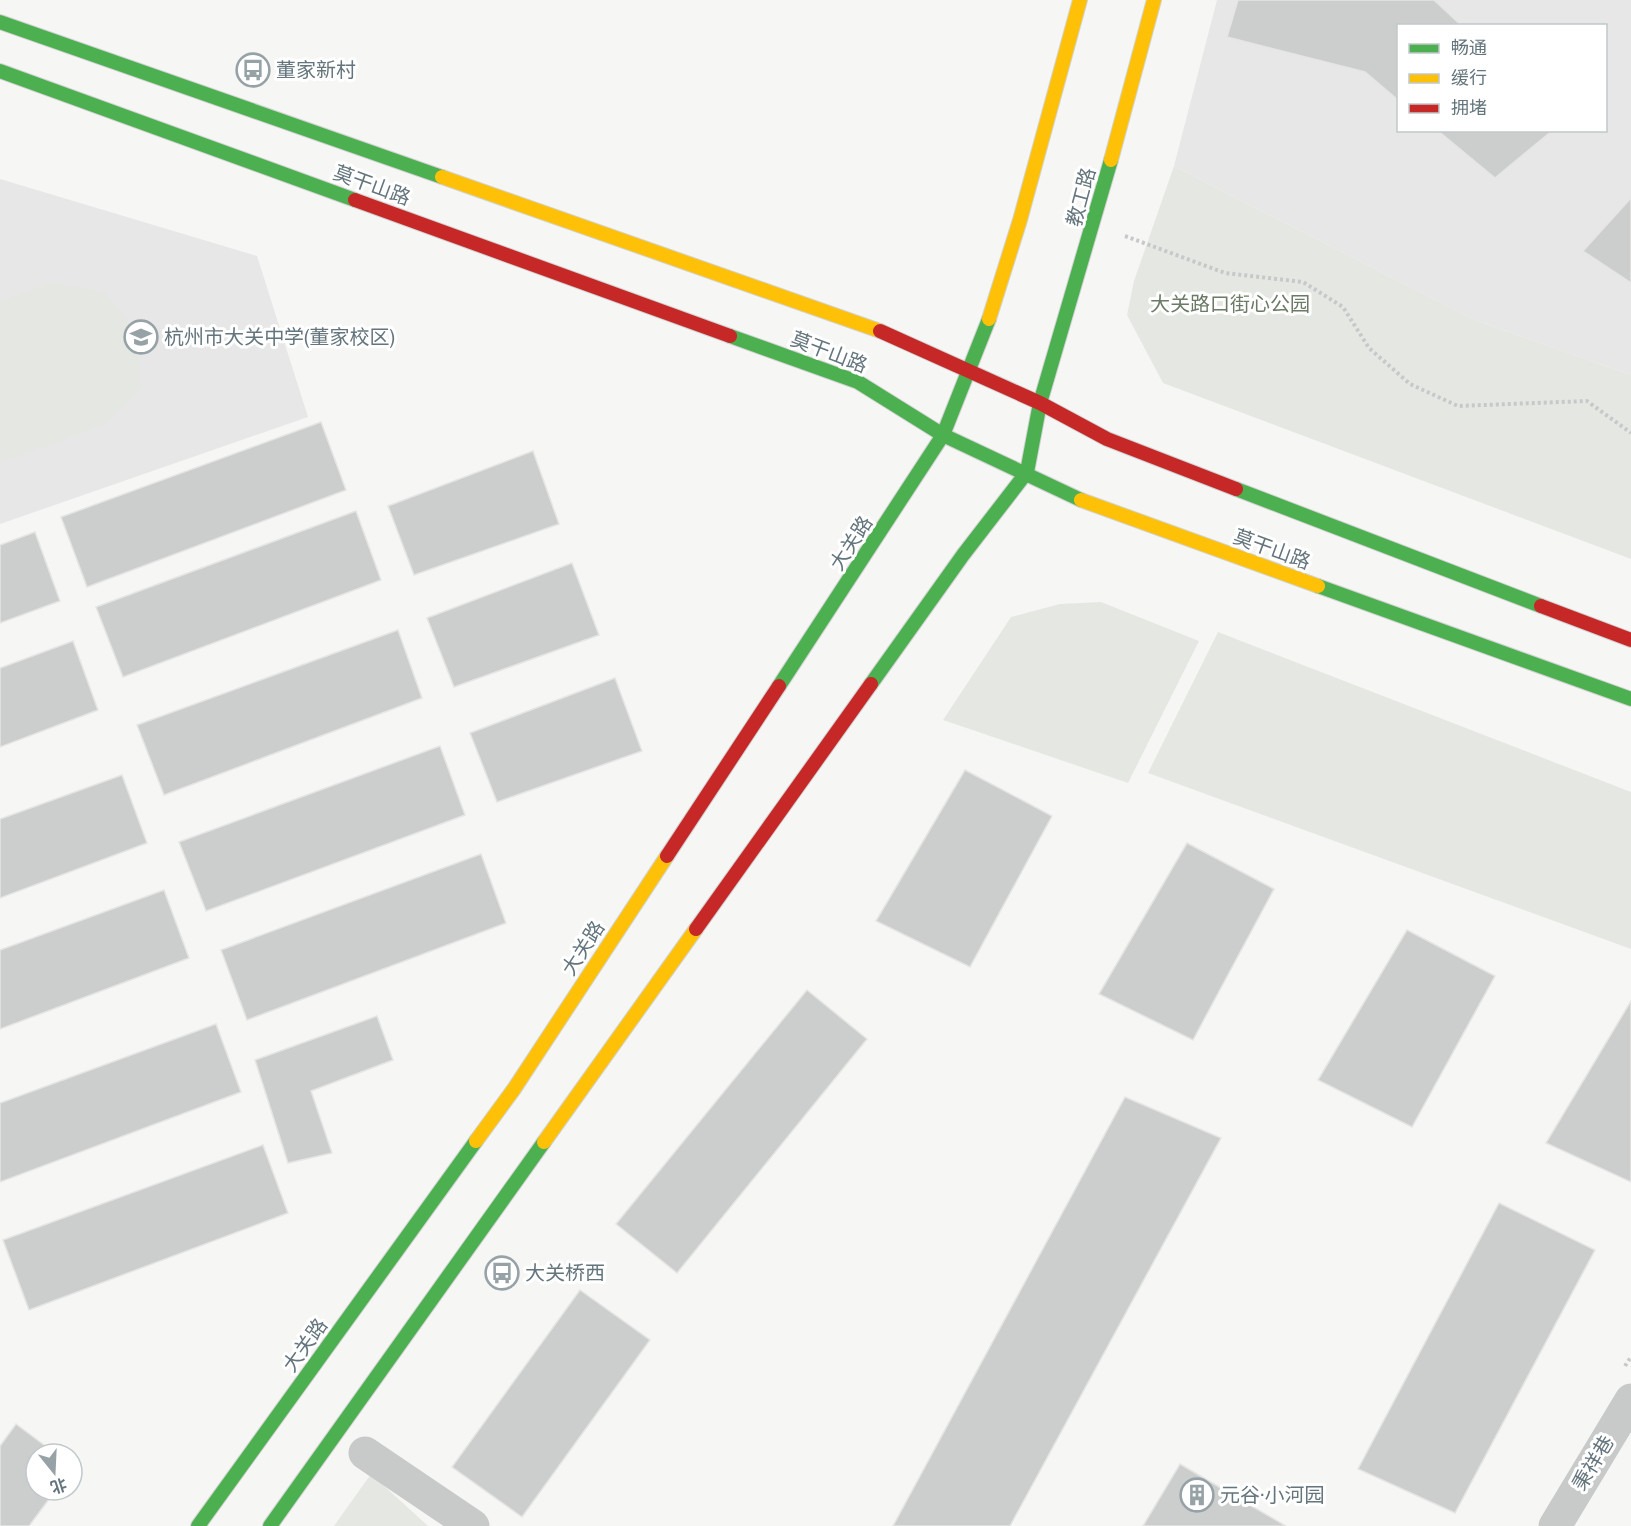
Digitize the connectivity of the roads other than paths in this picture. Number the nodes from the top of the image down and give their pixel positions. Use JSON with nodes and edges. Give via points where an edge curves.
{"nodes":[{"id":1,"x":1080,"y":0,"type":"edge"},
{"id":2,"x":1154,"y":0,"type":"edge"},
{"id":3,"x":0,"y":22,"type":"edge"},
{"id":4,"x":0,"y":71,"type":"edge"},
{"id":5,"x":971,"y":373,"type":"junction"},
{"id":6,"x":1040,"y":404,"type":"junction"},
{"id":7,"x":943,"y":435,"type":"junction"},
{"id":8,"x":1028,"y":472,"type":"junction"},
{"id":9,"x":1631,"y":640,"type":"edge"},
{"id":10,"x":1631,"y":699,"type":"edge"},
{"id":11,"x":1631,"y":1400,"type":"edge"},
{"id":12,"x":365,"y":1453,"type":"dead end"},
{"id":13,"x":198,"y":1526,"type":"edge"},
{"id":14,"x":270,"y":1526,"type":"edge"},
{"id":15,"x":473,"y":1526,"type":"edge"},
{"id":16,"x":1555,"y":1526,"type":"edge"}],
"edges":[{"from":1,"to":5,"type":"main road","via":[[997,298]]},
{"from":2,"to":6,"type":"main road","name":"教工路","via":[[1094,224]]},
{"from":3,"to":5,"type":"main road","name":"莫干山路","via":[[879,330]]},
{"from":4,"to":7,"type":"main road","name":"莫干山路","via":[[858,382]]},
{"from":5,"to":6,"type":"main road","name":"莫干山路"},
{"from":5,"to":7,"type":"main road","name":"大关路"},
{"from":6,"to":8,"type":"main road"},
{"from":6,"to":9,"type":"main road","name":"莫干山路","via":[[1107,439]]},
{"from":7,"to":8,"type":"main road","name":"莫干山路"},
{"from":7,"to":13,"type":"main road","name":"大关路","via":[[514,1089]]},
{"from":8,"to":10,"type":"main road","name":"莫干山路","via":[[1090,504]]},
{"from":8,"to":14,"type":"main road","via":[[963,555]]},
{"from":11,"to":16,"type":"street","name":"秉祥巷"},
{"from":12,"to":15,"type":"street"}]}
